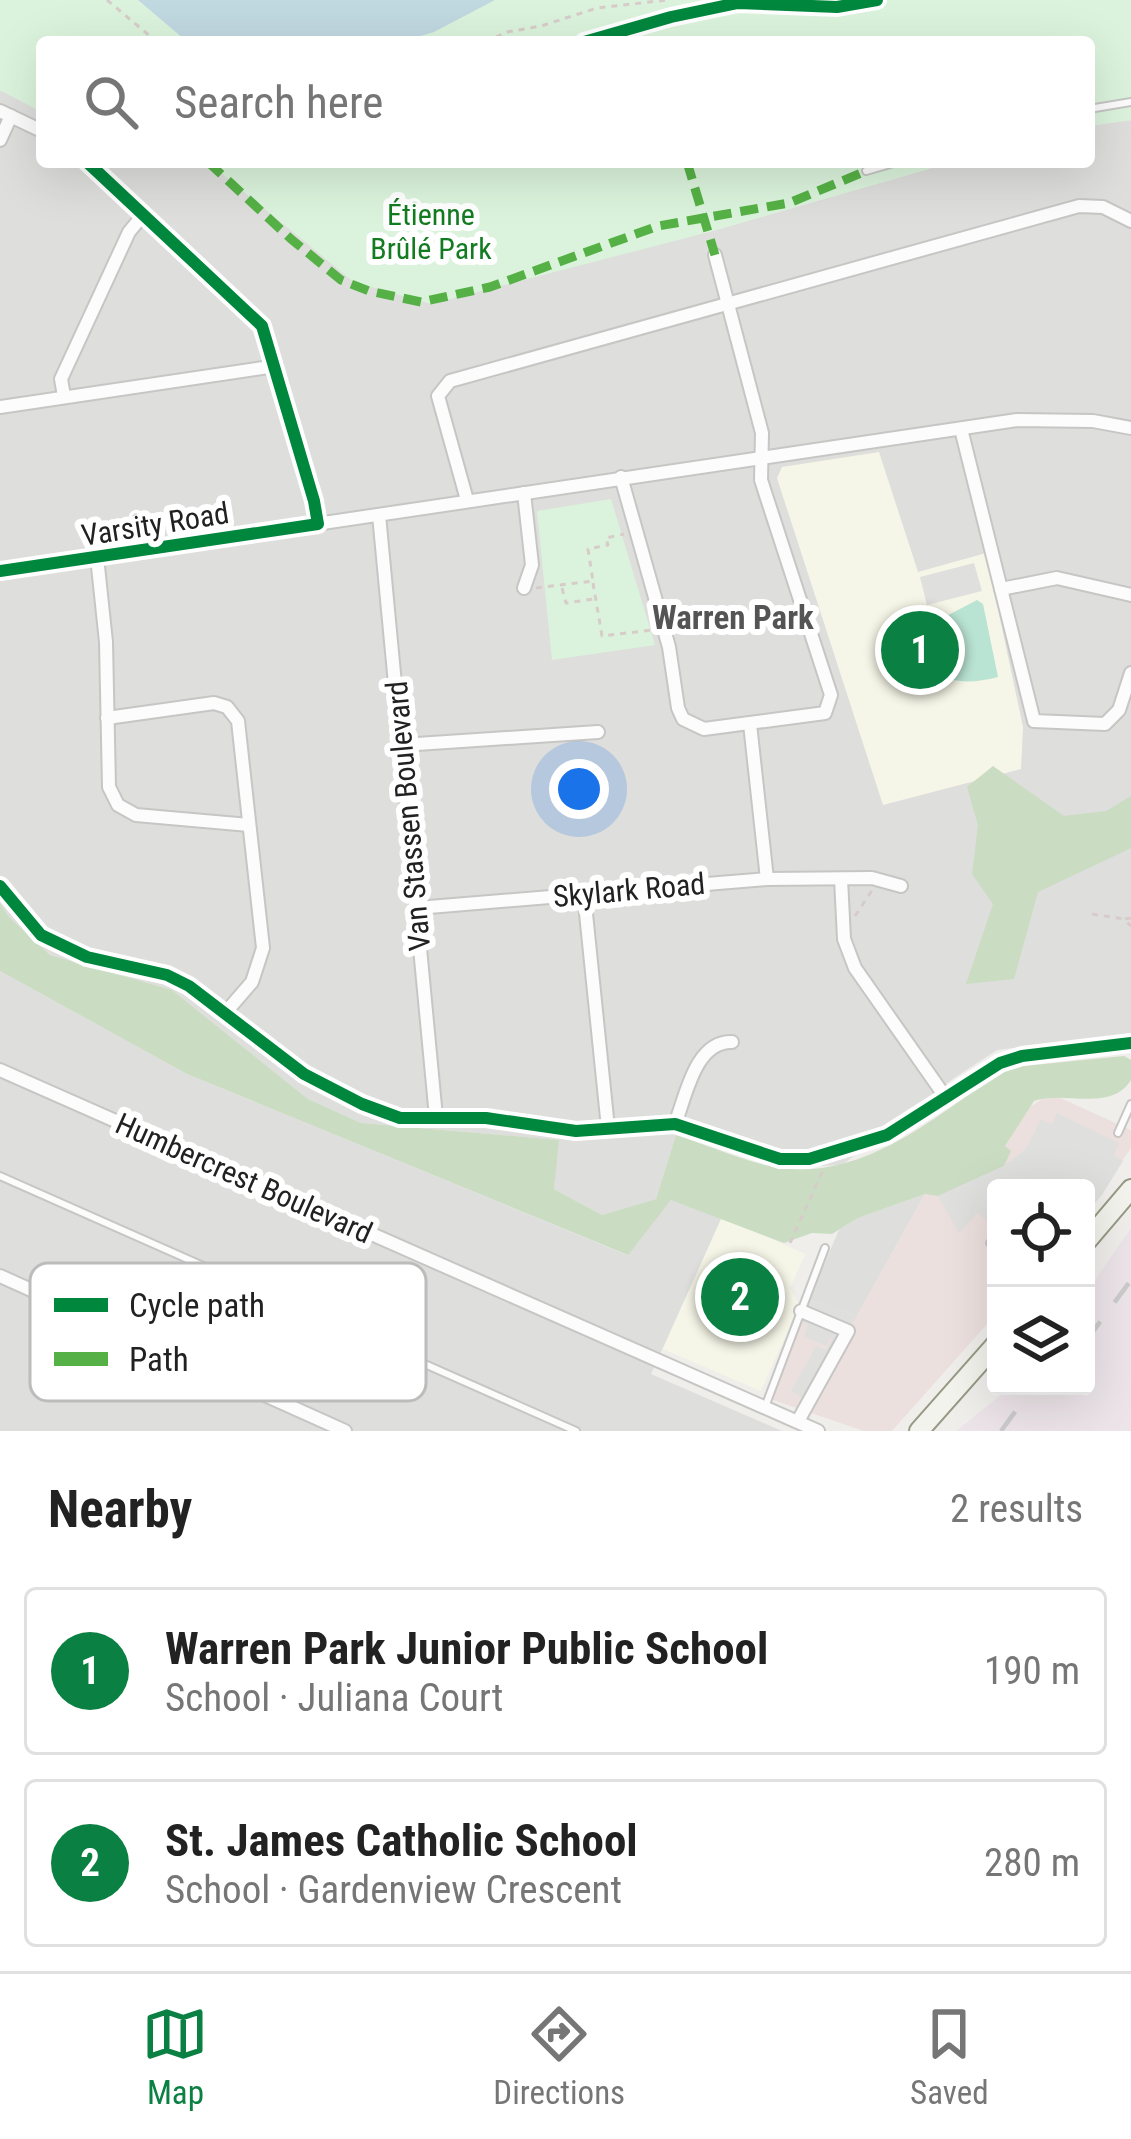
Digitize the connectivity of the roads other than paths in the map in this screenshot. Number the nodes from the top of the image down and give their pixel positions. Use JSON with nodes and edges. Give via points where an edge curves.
{"nodes":[{"id":1,"x":1131,"y":102,"type":"edge"},
{"id":2,"x":1095,"y":108,"type":"edge"},
{"id":3,"x":5,"y":114,"type":"edge"},
{"id":4,"x":36,"y":128,"type":"edge"},
{"id":5,"x":0,"y":140,"type":"edge"},
{"id":6,"x":93,"y":168,"type":"edge"},
{"id":7,"x":877,"y":168,"type":"edge"},
{"id":8,"x":866,"y":171,"type":"dead end"},
{"id":9,"x":143,"y":215,"type":"junction"},
{"id":10,"x":1129,"y":215,"type":"edge"},
{"id":11,"x":715,"y":255,"type":"dead end"},
{"id":12,"x":728,"y":305,"type":"junction"},
{"id":13,"x":276,"y":366,"type":"junction"},
{"id":14,"x":64,"y":396,"type":"junction"},
{"id":15,"x":0,"y":407,"type":"edge"},
{"id":16,"x":1131,"y":428,"type":"edge"},
{"id":17,"x":961,"y":429,"type":"junction"},
{"id":18,"x":762,"y":458,"type":"junction"},
{"id":19,"x":621,"y":477,"type":"junction"},
{"id":20,"x":524,"y":493,"type":"junction"},
{"id":21,"x":467,"y":500,"type":"junction"},
{"id":22,"x":379,"y":515,"type":"junction"},
{"id":23,"x":318,"y":524,"type":"junction"},
{"id":24,"x":97,"y":557,"type":"junction"},
{"id":25,"x":0,"y":572,"type":"edge"},
{"id":26,"x":524,"y":588,"type":"road end"},
{"id":27,"x":1000,"y":590,"type":"junction"},
{"id":28,"x":1131,"y":595,"type":"edge"},
{"id":29,"x":1131,"y":673,"type":"edge"},
{"id":30,"x":106,"y":718,"type":"junction"},
{"id":31,"x":750,"y":724,"type":"junction"},
{"id":32,"x":598,"y":732,"type":"dead end"},
{"id":33,"x":402,"y":746,"type":"junction"},
{"id":34,"x":250,"y":825,"type":"junction"},
{"id":35,"x":767,"y":879,"type":"junction"},
{"id":36,"x":841,"y":879,"type":"junction"},
{"id":37,"x":0,"y":886,"type":"edge"},
{"id":38,"x":902,"y":886,"type":"dead end"},
{"id":39,"x":584,"y":894,"type":"junction"},
{"id":40,"x":417,"y":908,"type":"junction"},
{"id":41,"x":226,"y":1012,"type":"junction"},
{"id":42,"x":732,"y":1042,"type":"dead end"},
{"id":43,"x":1131,"y":1043,"type":"edge"},
{"id":44,"x":0,"y":1070,"type":"edge"},
{"id":45,"x":946,"y":1097,"type":"junction"},
{"id":46,"x":1131,"y":1104,"type":"edge"},
{"id":47,"x":436,"y":1118,"type":"junction"},
{"id":48,"x":674,"y":1124,"type":"junction"},
{"id":49,"x":608,"y":1128,"type":"junction"},
{"id":50,"x":1118,"y":1133,"type":"dead end"},
{"id":51,"x":0,"y":1176,"type":"edge"},
{"id":52,"x":1131,"y":1189,"type":"edge"},
{"id":53,"x":1095,"y":1231,"type":"edge"},
{"id":54,"x":825,"y":1248,"type":"dead end"},
{"id":55,"x":197,"y":1263,"type":"edge"},
{"id":56,"x":0,"y":1276,"type":"edge"},
{"id":57,"x":30,"y":1289,"type":"edge"},
{"id":58,"x":802,"y":1311,"type":"junction"},
{"id":59,"x":987,"y":1354,"type":"edge"},
{"id":60,"x":426,"y":1365,"type":"edge"},
{"id":61,"x":278,"y":1401,"type":"edge"},
{"id":62,"x":765,"y":1407,"type":"junction"},
{"id":63,"x":794,"y":1424,"type":"edge"},
{"id":64,"x":345,"y":1431,"type":"edge"},
{"id":65,"x":576,"y":1431,"type":"edge"},
{"id":66,"x":818,"y":1431,"type":"edge"},
{"id":67,"x":919,"y":1431,"type":"edge"}],
"edges":[{"from":1,"to":2,"type":"lane"},
{"from":3,"to":4,"type":"street"},
{"from":3,"to":5,"type":"street"},
{"from":6,"to":9,"type":"street"},
{"from":7,"to":8,"type":"lane"},
{"from":9,"to":13,"type":"street","via":[[253,315]]},
{"from":9,"to":14,"type":"street","via":[[61,379]]},
{"from":10,"to":12,"type":"street","via":[[1079,206]]},
{"from":11,"to":12,"type":"street"},
{"from":12,"to":18,"type":"street"},
{"from":12,"to":21,"type":"street","via":[[443,386],[440,402]]},
{"from":13,"to":14,"type":"street"},
{"from":13,"to":23,"type":"street"},
{"from":14,"to":15,"type":"street"},
{"from":16,"to":17,"type":"street","name":"Varsity Road","via":[[1039,418]]},
{"from":17,"to":18,"type":"street","name":"Varsity Road"},
{"from":17,"to":27,"type":"street"},
{"from":18,"to":19,"type":"street","name":"Varsity Road"},
{"from":18,"to":31,"type":"street","via":[[760,480],[832,699],[819,716]]},
{"from":19,"to":20,"type":"street","name":"Varsity Road"},
{"from":19,"to":31,"type":"street","via":[[681,716],[700,729]]},
{"from":20,"to":21,"type":"street","name":"Varsity Road"},
{"from":20,"to":26,"type":"street","via":[[532,565]]},
{"from":21,"to":22,"type":"street","name":"Varsity Road"},
{"from":22,"to":23,"type":"street","name":"Varsity Road"},
{"from":22,"to":33,"type":"street","name":"Van Stassen Boulevard"},
{"from":23,"to":24,"type":"street","name":"Varsity Road"},
{"from":24,"to":25,"type":"street","name":"Varsity Road"},
{"from":24,"to":30,"type":"street"},
{"from":27,"to":28,"type":"street","via":[[1057,578]]},
{"from":27,"to":29,"type":"street","via":[[1034,722],[1105,724],[1119,710]]},
{"from":30,"to":34,"type":"street","via":[[109,788],[121,808]]},
{"from":30,"to":34,"type":"street","via":[[227,707],[239,724]]},
{"from":31,"to":35,"type":"street"},
{"from":32,"to":33,"type":"street"},
{"from":33,"to":40,"type":"street","name":"Van Stassen Boulevard"},
{"from":34,"to":41,"type":"street","via":[[262,959]]},
{"from":35,"to":36,"type":"street","name":"Skylark Road"},
{"from":35,"to":39,"type":"street","name":"Skylark Road"},
{"from":36,"to":38,"type":"street","name":"Skylark Road"},
{"from":36,"to":45,"type":"street","via":[[850,958]]},
{"from":37,"to":41,"type":"street","via":[[41,935],[87,958],[167,975]]},
{"from":39,"to":40,"type":"street","name":"Skylark Road"},
{"from":39,"to":49,"type":"street"},
{"from":40,"to":47,"type":"street","name":"Van Stassen Boulevard"},
{"from":41,"to":47,"type":"street","via":[[304,1074],[362,1104],[400,1118]]},
{"from":42,"to":48,"type":"street","via":[[703,1055]]},
{"from":43,"to":45,"type":"street","via":[[1022,1056]]},
{"from":44,"to":62,"type":"street","name":"Humbercrest Boulevard"},
{"from":45,"to":48,"type":"street","via":[[887,1135],[808,1159],[780,1159]]},
{"from":46,"to":50,"type":"lane"},
{"from":47,"to":49,"type":"street"},
{"from":48,"to":49,"type":"street"},
{"from":51,"to":55,"type":"lane"},
{"from":52,"to":53,"type":"main road"},
{"from":54,"to":58,"type":"lane"},
{"from":56,"to":57,"type":"street"},
{"from":58,"to":62,"type":"lane"},
{"from":58,"to":63,"type":"street","via":[[848,1331]]},
{"from":59,"to":67,"type":"main road"},
{"from":60,"to":65,"type":"lane"},
{"from":61,"to":64,"type":"street"},
{"from":62,"to":63,"type":"street","name":"Humbercrest Boulevard"},
{"from":63,"to":66,"type":"street","name":"Humbercrest Boulevard"}]}
